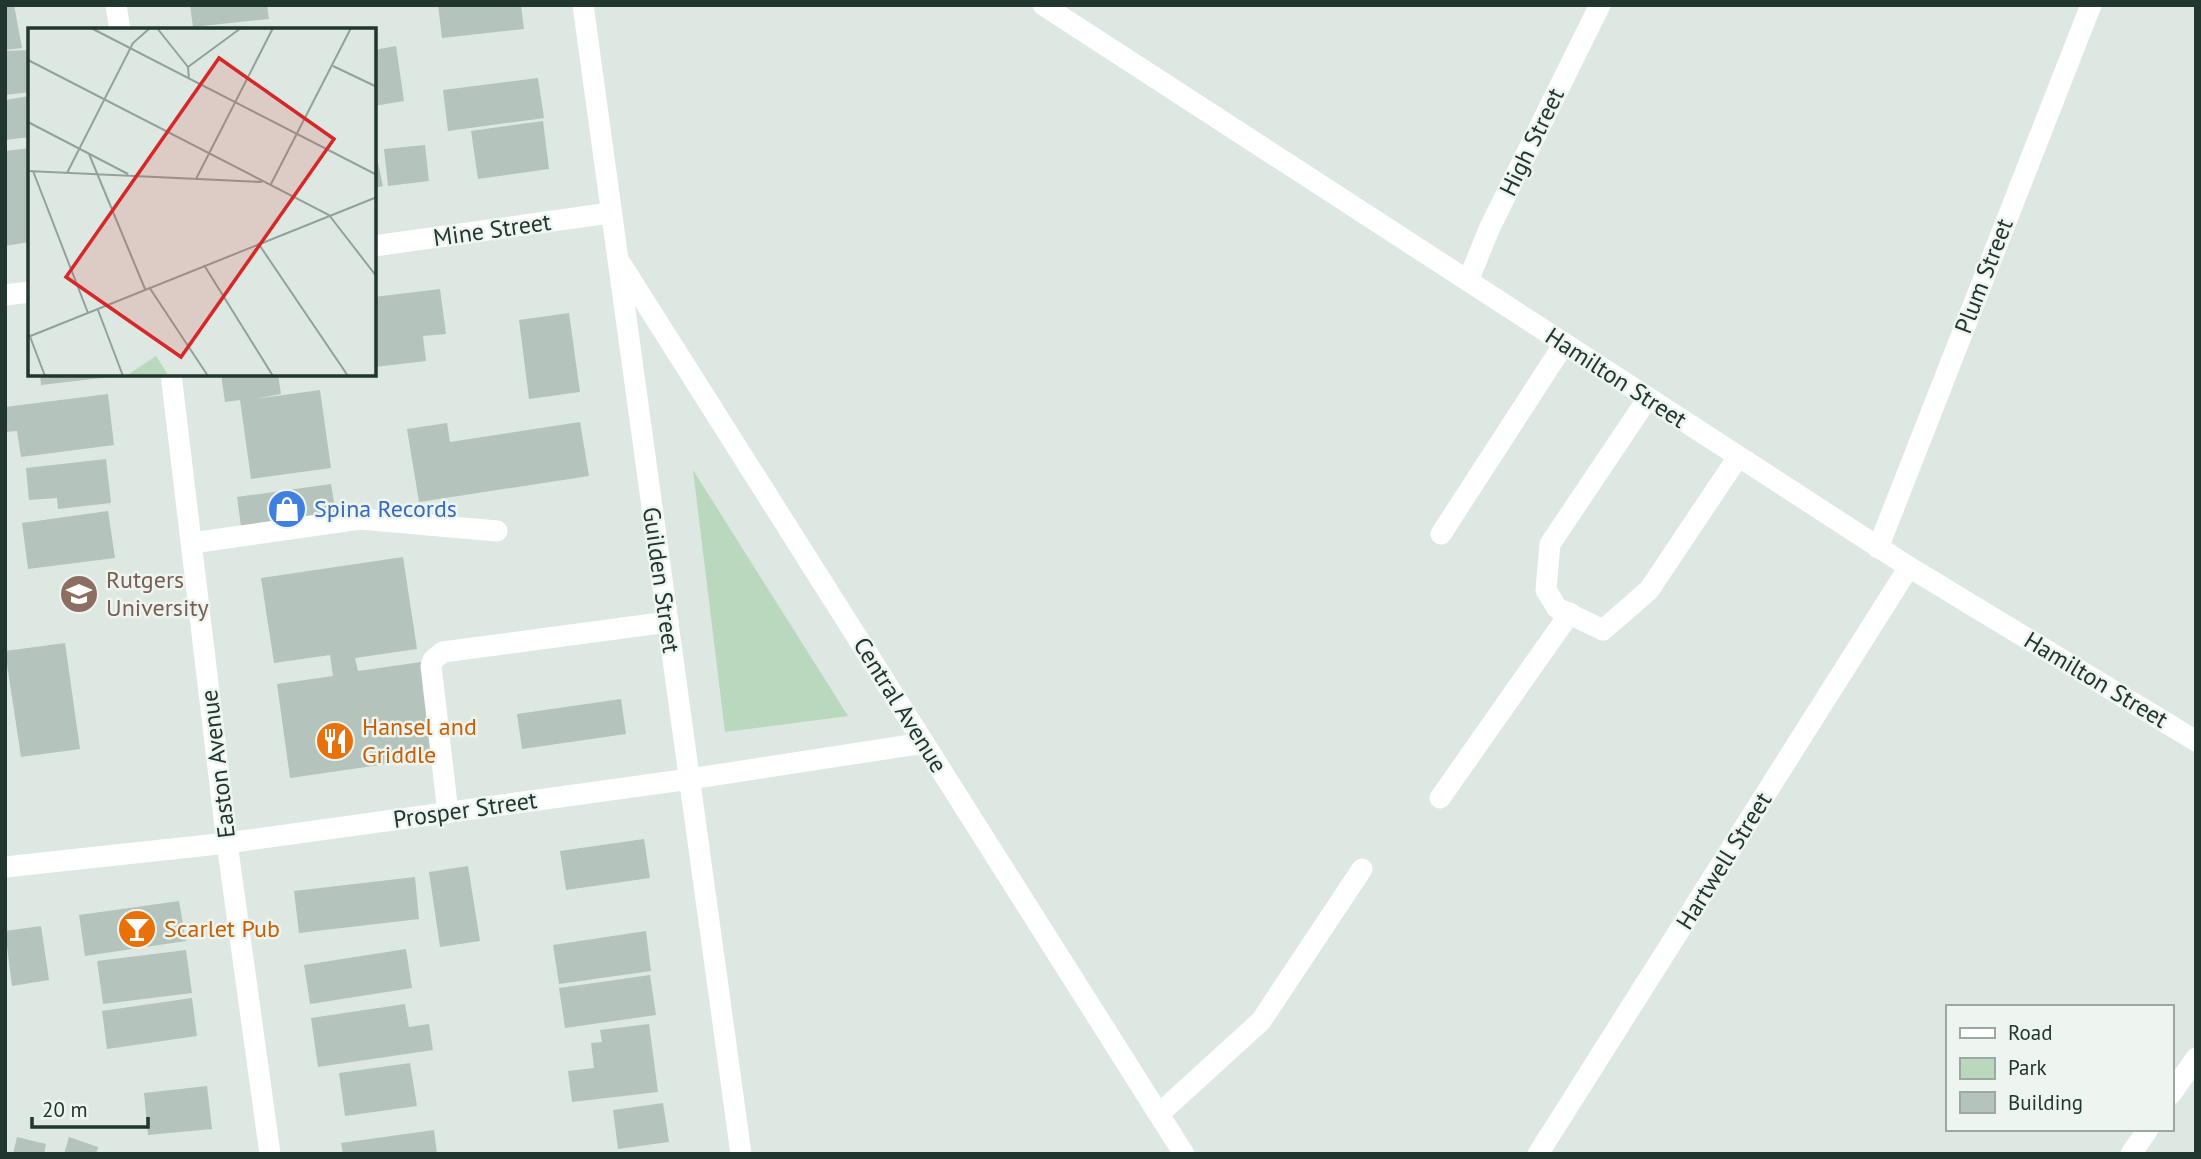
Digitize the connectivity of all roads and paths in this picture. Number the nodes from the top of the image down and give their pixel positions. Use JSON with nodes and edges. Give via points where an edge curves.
{"nodes":[{"id":1,"x":116,"y":5,"type":"edge"},
{"id":2,"x":583,"y":5,"type":"edge"},
{"id":3,"x":1043,"y":5,"type":"edge"},
{"id":4,"x":1600,"y":5,"type":"edge"},
{"id":5,"x":2091,"y":5,"type":"edge"},
{"id":6,"x":1073,"y":14,"type":"edge"},
{"id":7,"x":120,"y":28,"type":"edge"},
{"id":8,"x":610,"y":213,"type":"junction"},
{"id":9,"x":376,"y":246,"type":"edge"},
{"id":10,"x":616,"y":256,"type":"junction"},
{"id":11,"x":1468,"y":281,"type":"junction"},
{"id":12,"x":28,"y":292,"type":"edge"},
{"id":13,"x":5,"y":295,"type":"edge"},
{"id":14,"x":1564,"y":344,"type":"junction"},
{"id":15,"x":171,"y":376,"type":"edge"},
{"id":16,"x":1648,"y":398,"type":"junction"},
{"id":17,"x":1738,"y":457,"type":"junction"},
{"id":18,"x":497,"y":531,"type":"dead end"},
{"id":19,"x":1441,"y":534,"type":"dead end"},
{"id":20,"x":192,"y":543,"type":"junction"},
{"id":21,"x":1878,"y":548,"type":"junction"},
{"id":22,"x":1909,"y":567,"type":"junction"},
{"id":23,"x":1570,"y":614,"type":"junction"},
{"id":24,"x":667,"y":622,"type":"junction"},
{"id":25,"x":2196,"y":741,"type":"edge"},
{"id":26,"x":924,"y":743,"type":"junction"},
{"id":27,"x":690,"y":779,"type":"junction"},
{"id":28,"x":1440,"y":798,"type":"dead end"},
{"id":29,"x":448,"y":813,"type":"junction"},
{"id":30,"x":227,"y":843,"type":"junction"},
{"id":31,"x":5,"y":867,"type":"edge"},
{"id":32,"x":1362,"y":869,"type":"dead end"},
{"id":33,"x":2196,"y":1058,"type":"edge"},
{"id":34,"x":2173,"y":1091,"type":"edge"},
{"id":35,"x":1159,"y":1114,"type":"junction"},
{"id":36,"x":2147,"y":1131,"type":"edge"},
{"id":37,"x":270,"y":1154,"type":"edge"},
{"id":38,"x":741,"y":1154,"type":"edge"},
{"id":39,"x":1184,"y":1154,"type":"edge"},
{"id":40,"x":1538,"y":1154,"type":"edge"},
{"id":41,"x":2131,"y":1154,"type":"edge"}],
"edges":[{"from":1,"to":7,"type":"street"},
{"from":2,"to":8,"type":"street","name":"Guilden Street"},
{"from":3,"to":6,"type":"street","name":"Hamilton Street"},
{"from":4,"to":11,"type":"street","name":"High Street"},
{"from":5,"to":21,"type":"street","name":"Plum Street"},
{"from":6,"to":11,"type":"street","name":"Hamilton Street"},
{"from":8,"to":9,"type":"street","name":"Mine Street"},
{"from":8,"to":10,"type":"street","name":"Guilden Street"},
{"from":10,"to":24,"type":"street","name":"Guilden Street"},
{"from":10,"to":26,"type":"street","name":"Central Avenue"},
{"from":11,"to":14,"type":"street","name":"Hamilton Street"},
{"from":12,"to":13,"type":"street"},
{"from":14,"to":16,"type":"street","name":"Hamilton Street"},
{"from":14,"to":19,"type":"street"},
{"from":15,"to":20,"type":"street","name":"Easton Avenue"},
{"from":16,"to":17,"type":"street","name":"Hamilton Street"},
{"from":16,"to":23,"type":"street","via":[[1549,544],[1546,590],[1557,608]]},
{"from":17,"to":21,"type":"street","name":"Hamilton Street"},
{"from":17,"to":23,"type":"street","via":[[1649,590],[1603,629]]},
{"from":18,"to":20,"type":"street","via":[[360,520]]},
{"from":20,"to":30,"type":"street","name":"Easton Avenue"},
{"from":21,"to":22,"type":"street","name":"Hamilton Street"},
{"from":22,"to":25,"type":"street","name":"Hamilton Street"},
{"from":22,"to":40,"type":"street","name":"Hartwell Street"},
{"from":23,"to":28,"type":"street"},
{"from":24,"to":27,"type":"street","name":"Guilden Street"},
{"from":24,"to":29,"type":"street","via":[[437,656],[431,666]]},
{"from":26,"to":27,"type":"street","name":"Prosper Street"},
{"from":26,"to":35,"type":"street","name":"Central Avenue"},
{"from":27,"to":29,"type":"street","name":"Prosper Street"},
{"from":27,"to":38,"type":"street","name":"Guilden Street"},
{"from":29,"to":30,"type":"street","name":"Prosper Street"},
{"from":30,"to":31,"type":"street","name":"Prosper Street"},
{"from":30,"to":37,"type":"street","name":"Easton Avenue"},
{"from":32,"to":35,"type":"street","via":[[1261,1021]]},
{"from":33,"to":34,"type":"street"},
{"from":35,"to":39,"type":"street","name":"Central Avenue"},
{"from":36,"to":41,"type":"street"}]}
